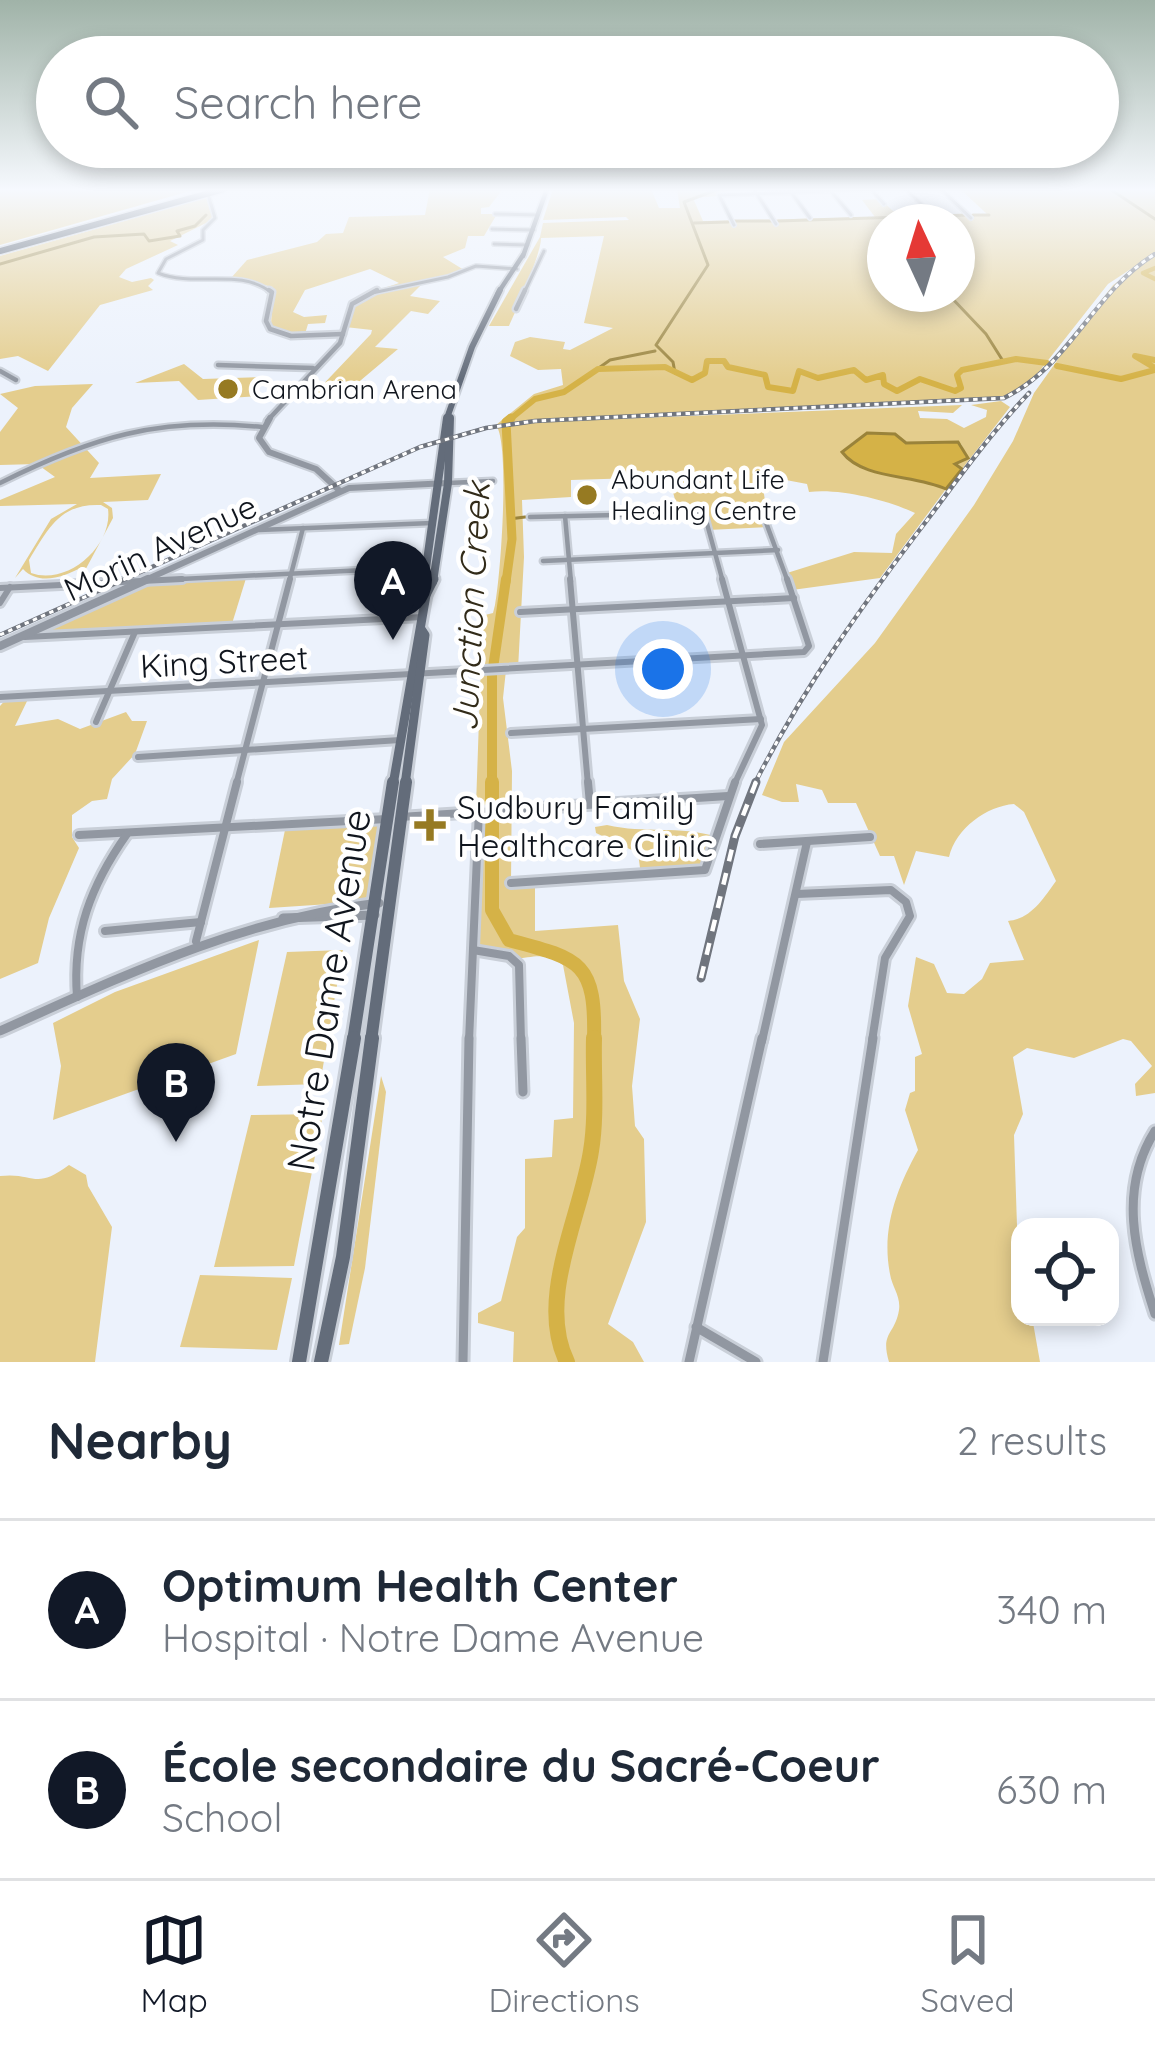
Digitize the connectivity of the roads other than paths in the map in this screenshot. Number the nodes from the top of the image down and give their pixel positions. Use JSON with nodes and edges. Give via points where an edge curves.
{"nodes":[{"id":1,"x":179,"y":253,"type":"edge"},
{"id":2,"x":524,"y":253,"type":"edge"},
{"id":3,"x":543,"y":253,"type":"edge"},
{"id":4,"x":514,"y":268,"type":"junction"},
{"id":5,"x":532,"y":270,"type":"junction"},
{"id":6,"x":516,"y":309,"type":"dead end"},
{"id":7,"x":344,"y":334,"type":"junction"},
{"id":8,"x":218,"y":365,"type":"dead end"},
{"id":9,"x":313,"y":368,"type":"junction"},
{"id":10,"x":0,"y":371,"type":"edge"},
{"id":11,"x":16,"y":380,"type":"dead end"},
{"id":12,"x":262,"y":427,"type":"junction"},
{"id":13,"x":493,"y":481,"type":"dead end"},
{"id":14,"x":0,"y":483,"type":"edge"},
{"id":15,"x":443,"y":483,"type":"junction"},
{"id":16,"x":340,"y":490,"type":"junction"},
{"id":17,"x":761,"y":509,"type":"dead end"},
{"id":18,"x":565,"y":516,"type":"junction"},
{"id":19,"x":530,"y":518,"type":"dead end"},
{"id":20,"x":437,"y":523,"type":"junction"},
{"id":21,"x":303,"y":528,"type":"junction"},
{"id":22,"x":253,"y":530,"type":"junction"},
{"id":23,"x":778,"y":550,"type":"junction"},
{"id":24,"x":715,"y":553,"type":"junction"},
{"id":25,"x":569,"y":560,"type":"junction"},
{"id":26,"x":543,"y":561,"type":"dead end"},
{"id":27,"x":431,"y":567,"type":"junction"},
{"id":28,"x":292,"y":573,"type":"junction"},
{"id":29,"x":146,"y":580,"type":"junction"},
{"id":30,"x":10,"y":587,"type":"junction"},
{"id":31,"x":0,"y":588,"type":"edge"},
{"id":32,"x":794,"y":598,"type":"junction"},
{"id":33,"x":728,"y":601,"type":"junction"},
{"id":34,"x":0,"y":603,"type":"edge"},
{"id":35,"x":573,"y":610,"type":"junction"},
{"id":36,"x":520,"y":612,"type":"dead end"},
{"id":37,"x":423,"y":616,"type":"junction"},
{"id":38,"x":278,"y":624,"type":"junction"},
{"id":39,"x":135,"y":632,"type":"junction"},
{"id":40,"x":19,"y":638,"type":"junction"},
{"id":41,"x":0,"y":646,"type":"edge"},
{"id":42,"x":743,"y":656,"type":"junction"},
{"id":43,"x":578,"y":665,"type":"junction"},
{"id":44,"x":414,"y":674,"type":"junction"},
{"id":45,"x":263,"y":682,"type":"junction"},
{"id":46,"x":110,"y":691,"type":"junction"},
{"id":47,"x":0,"y":697,"type":"edge"},
{"id":48,"x":761,"y":719,"type":"junction"},
{"id":49,"x":96,"y":722,"type":"dead end"},
{"id":50,"x":583,"y":729,"type":"junction"},
{"id":51,"x":511,"y":733,"type":"dead end"},
{"id":52,"x":400,"y":740,"type":"junction"},
{"id":53,"x":245,"y":750,"type":"junction"},
{"id":54,"x":138,"y":758,"type":"dead end"},
{"id":55,"x":729,"y":796,"type":"junction"},
{"id":56,"x":590,"y":804,"type":"junction"},
{"id":57,"x":481,"y":810,"type":"junction"},
{"id":58,"x":403,"y":816,"type":"junction"},
{"id":59,"x":388,"y":819,"type":"junction"},
{"id":60,"x":225,"y":829,"type":"junction"},
{"id":61,"x":128,"y":832,"type":"junction"},
{"id":62,"x":79,"y":835,"type":"dead end"},
{"id":63,"x":870,"y":836,"type":"dead end"},
{"id":64,"x":807,"y":842,"type":"junction"},
{"id":65,"x":760,"y":844,"type":"dead end"},
{"id":66,"x":511,"y":883,"type":"dead end"},
{"id":67,"x":797,"y":894,"type":"junction"},
{"id":68,"x":391,"y":908,"type":"junction"},
{"id":69,"x":374,"y":909,"type":"junction"},
{"id":70,"x":201,"y":922,"type":"junction"},
{"id":71,"x":105,"y":931,"type":"dead end"},
{"id":72,"x":196,"y":941,"type":"junction"},
{"id":73,"x":472,"y":950,"type":"junction"},
{"id":74,"x":77,"y":997,"type":"junction"},
{"id":75,"x":0,"y":1031,"type":"edge"},
{"id":76,"x":523,"y":1092,"type":"dead end"},
{"id":77,"x":1155,"y":1131,"type":"edge"},
{"id":78,"x":1155,"y":1315,"type":"edge"},
{"id":79,"x":696,"y":1327,"type":"junction"},
{"id":80,"x":299,"y":1362,"type":"edge"},
{"id":81,"x":321,"y":1362,"type":"edge"},
{"id":82,"x":463,"y":1362,"type":"edge"},
{"id":83,"x":689,"y":1362,"type":"edge"},
{"id":84,"x":756,"y":1362,"type":"edge"},
{"id":85,"x":823,"y":1362,"type":"edge"}],
"edges":[{"from":1,"to":7,"type":"street","via":[[158,273],[261,283],[272,292],[266,321],[273,331]]},
{"from":2,"to":4,"type":"main road","name":"Notre Dame Avenue"},
{"from":3,"to":5,"type":"street"},
{"from":4,"to":5,"type":"street"},
{"from":4,"to":7,"type":"street","via":[[476,266],[371,292],[350,307]]},
{"from":4,"to":15,"type":"main road","name":"Notre Dame Avenue","via":[[460,375]]},
{"from":5,"to":6,"type":"street"},
{"from":7,"to":9,"type":"street"},
{"from":8,"to":9,"type":"street"},
{"from":9,"to":12,"type":"street"},
{"from":10,"to":11,"type":"street"},
{"from":12,"to":14,"type":"street","via":[[122,429]]},
{"from":12,"to":16,"type":"street","via":[[266,450],[316,469]]},
{"from":13,"to":15,"type":"street"},
{"from":15,"to":16,"type":"street"},
{"from":15,"to":20,"type":"main road","name":"Notre Dame Avenue"},
{"from":16,"to":22,"type":"street","name":"Morin Avenue"},
{"from":17,"to":23,"type":"street"},
{"from":18,"to":19,"type":"street"},
{"from":18,"to":24,"type":"street","via":[[702,512]]},
{"from":18,"to":25,"type":"street"},
{"from":20,"to":21,"type":"street"},
{"from":20,"to":27,"type":"main road","name":"Notre Dame Avenue"},
{"from":21,"to":22,"type":"street"},
{"from":21,"to":28,"type":"street"},
{"from":22,"to":29,"type":"street","name":"Morin Avenue"},
{"from":23,"to":24,"type":"street"},
{"from":23,"to":32,"type":"street"},
{"from":24,"to":25,"type":"street"},
{"from":24,"to":33,"type":"street"},
{"from":25,"to":26,"type":"street"},
{"from":25,"to":35,"type":"street"},
{"from":27,"to":28,"type":"street"},
{"from":27,"to":37,"type":"main road","name":"Notre Dame Avenue"},
{"from":28,"to":29,"type":"street"},
{"from":28,"to":38,"type":"street"},
{"from":29,"to":30,"type":"street"},
{"from":29,"to":40,"type":"street","name":"Morin Avenue"},
{"from":30,"to":31,"type":"street"},
{"from":30,"to":34,"type":"street"},
{"from":32,"to":33,"type":"street"},
{"from":32,"to":42,"type":"street","name":"King Street","via":[[808,649]]},
{"from":33,"to":35,"type":"street"},
{"from":33,"to":42,"type":"street"},
{"from":35,"to":36,"type":"street"},
{"from":35,"to":43,"type":"street"},
{"from":37,"to":38,"type":"street"},
{"from":37,"to":44,"type":"main road","name":"Notre Dame Avenue"},
{"from":38,"to":39,"type":"street"},
{"from":38,"to":45,"type":"street"},
{"from":39,"to":40,"type":"street"},
{"from":39,"to":46,"type":"street"},
{"from":40,"to":41,"type":"street","name":"Morin Avenue"},
{"from":42,"to":43,"type":"street","name":"King Street"},
{"from":42,"to":48,"type":"street"},
{"from":43,"to":44,"type":"street","name":"King Street"},
{"from":43,"to":50,"type":"street"},
{"from":44,"to":45,"type":"street","name":"King Street"},
{"from":44,"to":52,"type":"main road","name":"Notre Dame Avenue"},
{"from":44,"to":58,"type":"main road","name":"Notre Dame Avenue"},
{"from":45,"to":46,"type":"street","name":"King Street"},
{"from":45,"to":53,"type":"street"},
{"from":46,"to":47,"type":"street","name":"King Street"},
{"from":46,"to":49,"type":"street"},
{"from":48,"to":50,"type":"street"},
{"from":48,"to":55,"type":"street"},
{"from":50,"to":51,"type":"street"},
{"from":50,"to":56,"type":"street"},
{"from":52,"to":53,"type":"street"},
{"from":52,"to":59,"type":"main road","name":"Notre Dame Avenue"},
{"from":53,"to":54,"type":"street"},
{"from":53,"to":60,"type":"street"},
{"from":55,"to":56,"type":"street"},
{"from":55,"to":66,"type":"street","via":[[705,870]]},
{"from":56,"to":57,"type":"street"},
{"from":57,"to":58,"type":"street"},
{"from":57,"to":73,"type":"street"},
{"from":58,"to":59,"type":"street"},
{"from":58,"to":68,"type":"main road","name":"Notre Dame Avenue"},
{"from":59,"to":60,"type":"street"},
{"from":59,"to":69,"type":"main road","name":"Notre Dame Avenue"},
{"from":60,"to":61,"type":"street"},
{"from":60,"to":70,"type":"street"},
{"from":61,"to":62,"type":"street"},
{"from":61,"to":74,"type":"street","via":[[97,876],[79,926]]},
{"from":63,"to":64,"type":"street"},
{"from":64,"to":65,"type":"street"},
{"from":64,"to":67,"type":"street"},
{"from":67,"to":79,"type":"street"},
{"from":67,"to":85,"type":"street","via":[[884,890],[897,893],[910,916],[885,958]]},
{"from":68,"to":69,"type":"street"},
{"from":68,"to":81,"type":"main road","name":"Notre Dame Avenue"},
{"from":69,"to":72,"type":"street","via":[[275,918]]},
{"from":69,"to":80,"type":"main road","name":"Notre Dame Avenue"},
{"from":70,"to":71,"type":"street"},
{"from":70,"to":72,"type":"street"},
{"from":72,"to":74,"type":"street"},
{"from":73,"to":76,"type":"street","via":[[519,964]]},
{"from":73,"to":82,"type":"street"},
{"from":74,"to":75,"type":"street"},
{"from":77,"to":78,"type":"street","via":[[1143,1146],[1132,1207]]},
{"from":79,"to":83,"type":"street"},
{"from":79,"to":84,"type":"street"}]}
